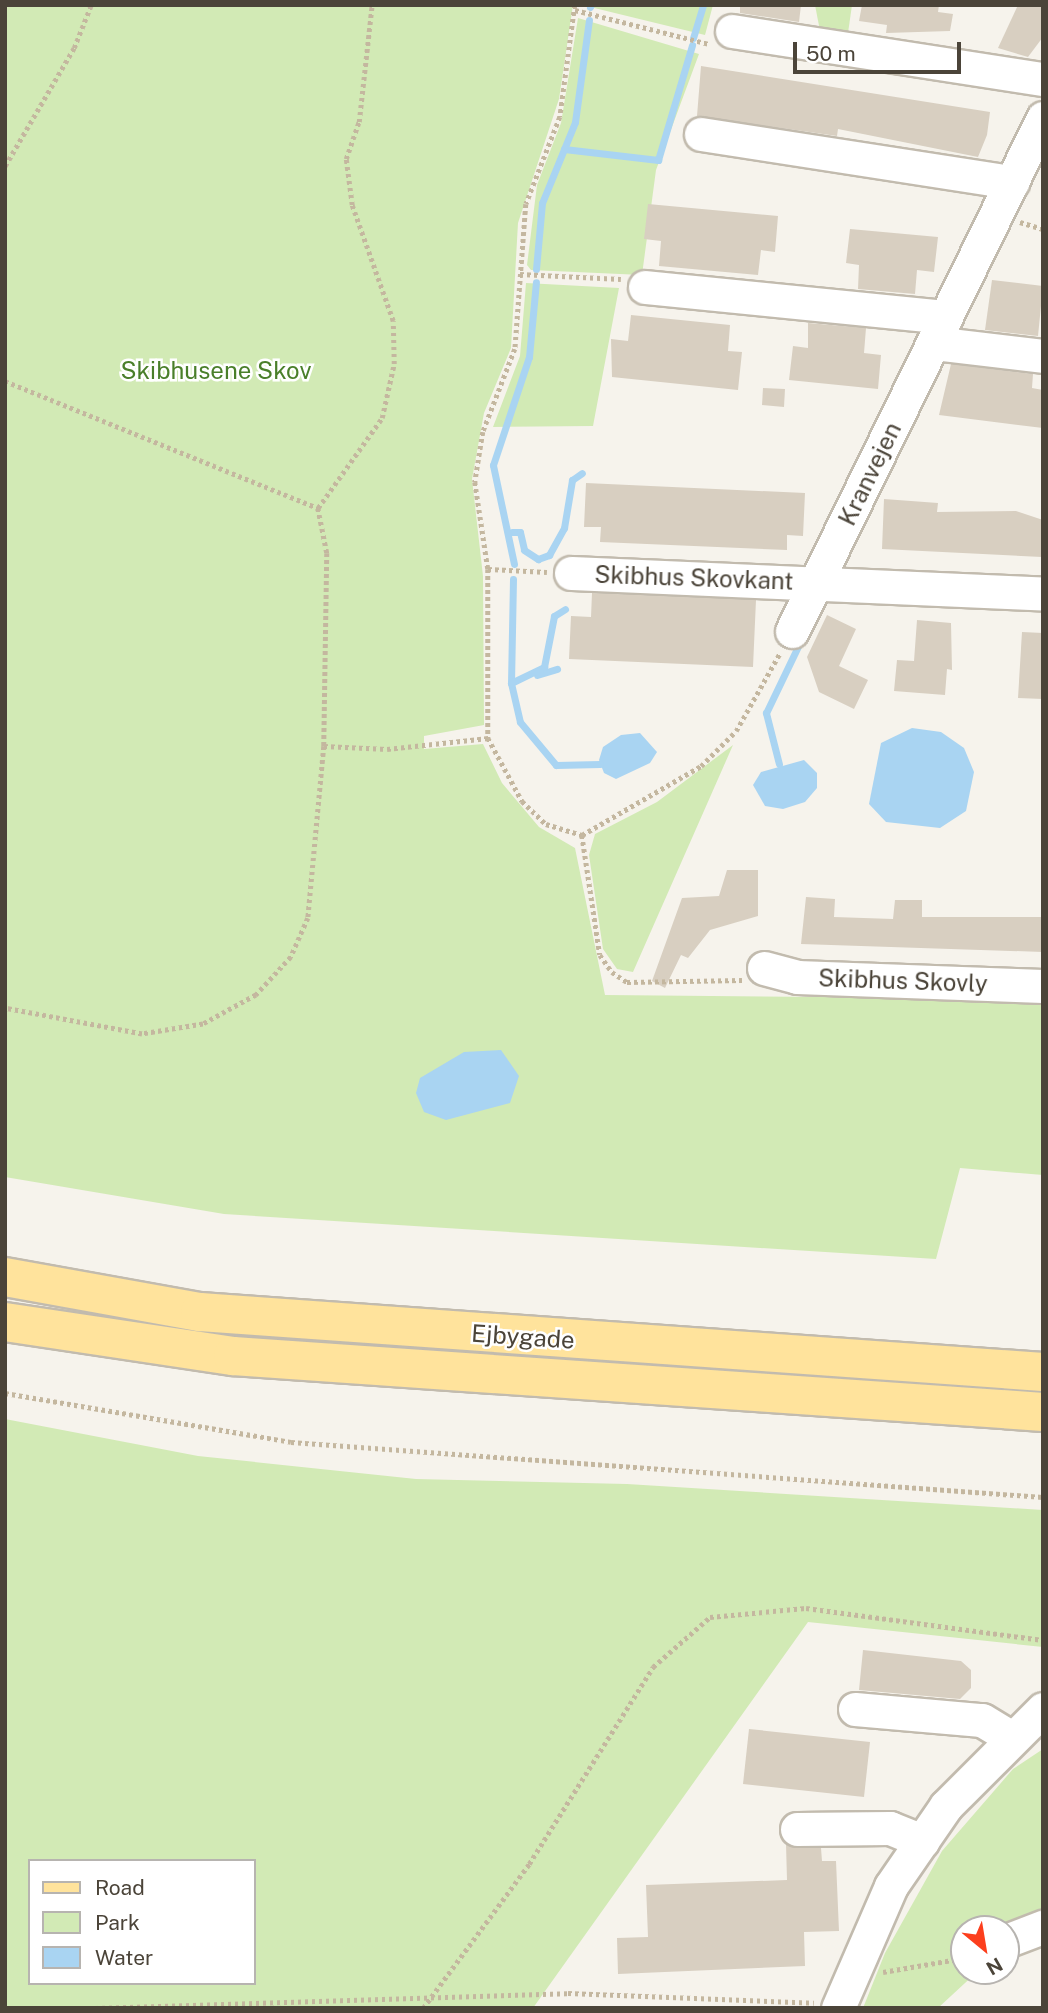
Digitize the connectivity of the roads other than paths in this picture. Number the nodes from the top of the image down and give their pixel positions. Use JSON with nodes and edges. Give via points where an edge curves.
{"nodes":[{"id":1,"x":732,"y":31,"type":"road end"},
{"id":2,"x":1043,"y":79,"type":"edge"},
{"id":3,"x":1043,"y":118,"type":"edge"},
{"id":4,"x":701,"y":134,"type":"dead end"},
{"id":5,"x":1012,"y":182,"type":"junction"},
{"id":6,"x":645,"y":287,"type":"road end"},
{"id":7,"x":940,"y":330,"type":"junction"},
{"id":8,"x":1043,"y":356,"type":"edge"},
{"id":9,"x":571,"y":573,"type":"road end"},
{"id":10,"x":818,"y":582,"type":"junction"},
{"id":11,"x":1043,"y":594,"type":"edge"},
{"id":12,"x":792,"y":631,"type":"road end"},
{"id":13,"x":764,"y":968,"type":"road end"},
{"id":14,"x":1043,"y":986,"type":"edge"},
{"id":15,"x":5,"y":1278,"type":"edge"},
{"id":16,"x":5,"y":1322,"type":"edge"},
{"id":17,"x":1043,"y":1372,"type":"edge"},
{"id":18,"x":1043,"y":1412,"type":"edge"},
{"id":19,"x":855,"y":1709,"type":"dead end"},
{"id":20,"x":1043,"y":1709,"type":"edge"},
{"id":21,"x":1012,"y":1738,"type":"junction"},
{"id":22,"x":797,"y":1829,"type":"dead end"},
{"id":23,"x":922,"y":1841,"type":"junction"},
{"id":24,"x":1043,"y":1927,"type":"edge"},
{"id":25,"x":1020,"y":1936,"type":"edge"},
{"id":26,"x":838,"y":2006,"type":"edge"}],
"edges":[{"from":1,"to":2,"type":"street"},
{"from":3,"to":5,"type":"street","name":"Kranvejen"},
{"from":4,"to":5,"type":"street"},
{"from":5,"to":7,"type":"street","name":"Kranvejen"},
{"from":6,"to":7,"type":"street"},
{"from":7,"to":8,"type":"street"},
{"from":7,"to":10,"type":"street","name":"Kranvejen"},
{"from":9,"to":10,"type":"street","name":"Skibhus Skovkant"},
{"from":10,"to":11,"type":"street"},
{"from":10,"to":12,"type":"street","name":"Kranvejen"},
{"from":13,"to":14,"type":"street","name":"Skibhus Skovly","via":[[797,977]]},
{"from":15,"to":17,"type":"main road","name":"Ejbygade","via":[[200,1312]]},
{"from":16,"to":18,"type":"main road","name":"Ejbygade","via":[[233,1356]]},
{"from":19,"to":21,"type":"street","via":[[982,1720]]},
{"from":20,"to":21,"type":"street"},
{"from":21,"to":23,"type":"street"},
{"from":22,"to":23,"type":"street","via":[[890,1828]]},
{"from":23,"to":26,"type":"street","via":[[891,1886]]},
{"from":24,"to":25,"type":"street"}]}
